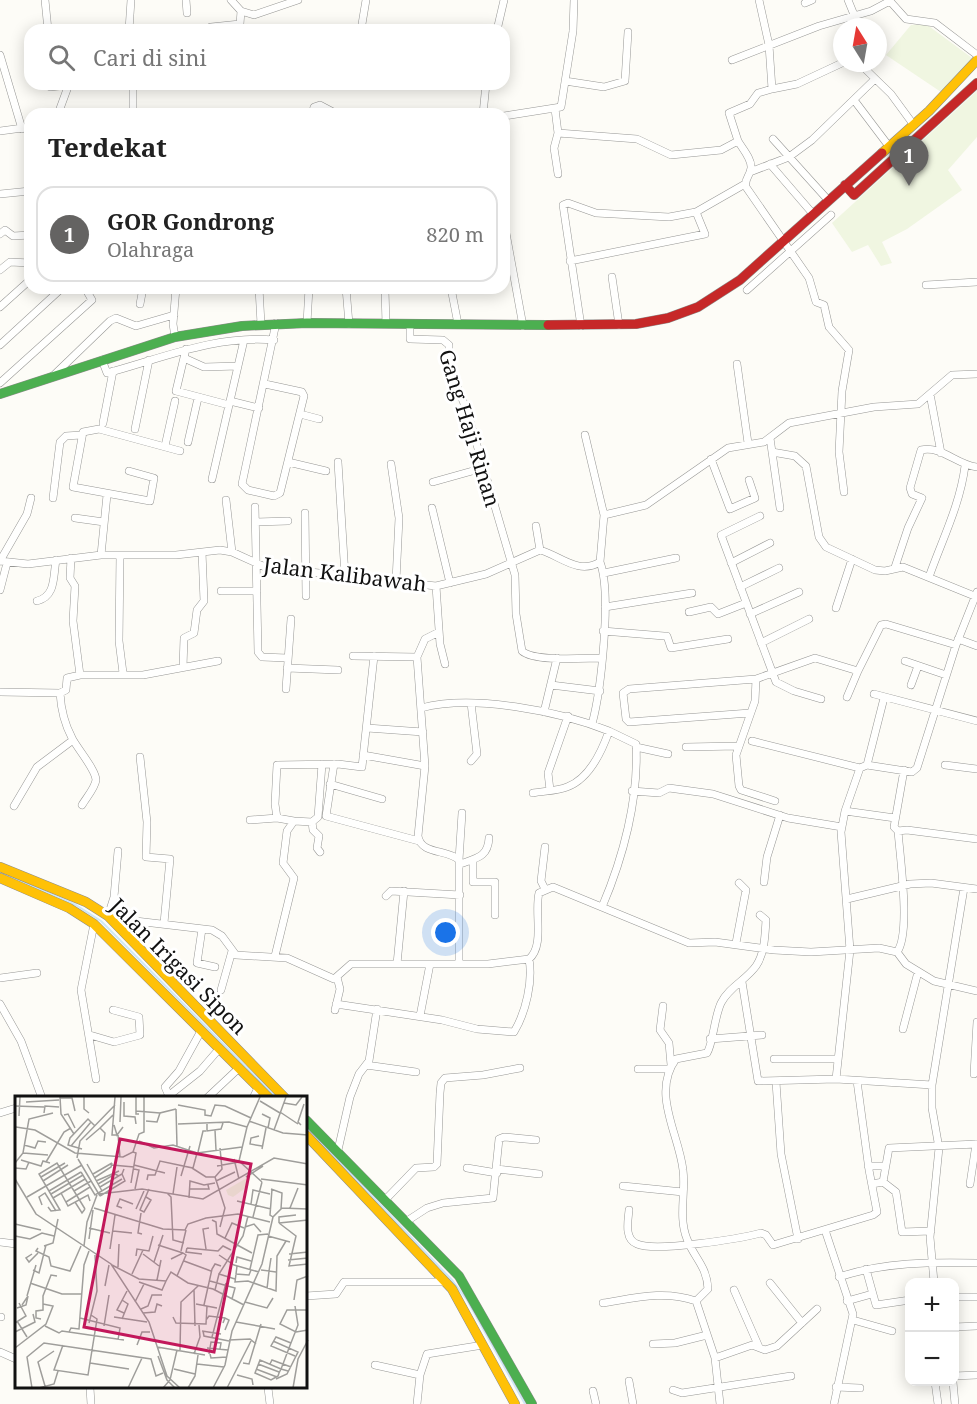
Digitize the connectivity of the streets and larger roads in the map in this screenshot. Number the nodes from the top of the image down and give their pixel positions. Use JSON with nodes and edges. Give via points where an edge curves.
{"nodes":[{"id":1,"x":45,"y":0,"type":"edge"},
{"id":2,"x":131,"y":0,"type":"edge"},
{"id":3,"x":186,"y":0,"type":"edge"},
{"id":4,"x":231,"y":0,"type":"edge"},
{"id":5,"x":298,"y":0,"type":"edge"},
{"id":6,"x":366,"y":0,"type":"edge"},
{"id":7,"x":504,"y":0,"type":"edge"},
{"id":8,"x":574,"y":0,"type":"edge"},
{"id":9,"x":759,"y":0,"type":"edge"},
{"id":10,"x":849,"y":0,"type":"edge"},
{"id":11,"x":889,"y":1,"type":"edge"},
{"id":12,"x":241,"y":11,"type":"junction"},
{"id":13,"x":187,"y":13,"type":"dead end"},
{"id":14,"x":853,"y":16,"type":"junction"},
{"id":15,"x":47,"y":24,"type":"edge"},
{"id":16,"x":129,"y":24,"type":"edge"},
{"id":17,"x":240,"y":24,"type":"edge"},
{"id":18,"x":362,"y":24,"type":"edge"},
{"id":19,"x":498,"y":24,"type":"edge"},
{"id":20,"x":628,"y":32,"type":"dead end"},
{"id":21,"x":769,"y":45,"type":"junction"},
{"id":22,"x":0,"y":55,"type":"edge"},
{"id":23,"x":977,"y":55,"type":"edge"},
{"id":24,"x":732,"y":60,"type":"dead end"},
{"id":25,"x":977,"y":60,"type":"edge"},
{"id":26,"x":833,"y":67,"type":"edge"},
{"id":27,"x":868,"y":72,"type":"edge"},
{"id":28,"x":875,"y":79,"type":"junction"},
{"id":29,"x":565,"y":81,"type":"junction"},
{"id":30,"x":977,"y":83,"type":"edge"},
{"id":31,"x":955,"y":84,"type":"junction"},
{"id":32,"x":772,"y":88,"type":"junction"},
{"id":33,"x":67,"y":90,"type":"edge"},
{"id":34,"x":133,"y":90,"type":"edge"},
{"id":35,"x":485,"y":90,"type":"edge"},
{"id":36,"x":966,"y":95,"type":"junction"},
{"id":37,"x":854,"y":100,"type":"junction"},
{"id":38,"x":60,"y":108,"type":"edge"},
{"id":39,"x":133,"y":108,"type":"edge"},
{"id":40,"x":484,"y":108,"type":"edge"},
{"id":41,"x":555,"y":109,"type":"junction"},
{"id":42,"x":510,"y":115,"type":"edge"},
{"id":43,"x":24,"y":122,"type":"edge"},
{"id":44,"x":913,"y":124,"type":"junction"},
{"id":45,"x":24,"y":128,"type":"edge"},
{"id":46,"x":0,"y":131,"type":"edge"},
{"id":47,"x":558,"y":133,"type":"junction"},
{"id":48,"x":773,"y":139,"type":"dead end"},
{"id":49,"x":738,"y":141,"type":"junction"},
{"id":50,"x":888,"y":145,"type":"junction"},
{"id":51,"x":789,"y":157,"type":"junction"},
{"id":52,"x":770,"y":164,"type":"junction"},
{"id":53,"x":750,"y":172,"type":"junction"},
{"id":54,"x":558,"y":174,"type":"dead end"},
{"id":55,"x":746,"y":184,"type":"junction"},
{"id":56,"x":849,"y":190,"type":"junction"},
{"id":57,"x":24,"y":192,"type":"edge"},
{"id":58,"x":0,"y":194,"type":"edge"},
{"id":59,"x":828,"y":200,"type":"junction"},
{"id":60,"x":696,"y":212,"type":"junction"},
{"id":61,"x":813,"y":214,"type":"junction"},
{"id":62,"x":831,"y":215,"type":"dead end"},
{"id":63,"x":0,"y":234,"type":"edge"},
{"id":64,"x":24,"y":235,"type":"edge"},
{"id":65,"x":786,"y":247,"type":"junction"},
{"id":66,"x":510,"y":255,"type":"edge"},
{"id":67,"x":570,"y":261,"type":"junction"},
{"id":68,"x":24,"y":262,"type":"edge"},
{"id":69,"x":0,"y":270,"type":"edge"},
{"id":70,"x":612,"y":277,"type":"dead end"},
{"id":71,"x":977,"y":282,"type":"edge"},
{"id":72,"x":24,"y":285,"type":"edge"},
{"id":73,"x":926,"y":285,"type":"dead end"},
{"id":74,"x":747,"y":290,"type":"dead end"},
{"id":75,"x":55,"y":294,"type":"edge"},
{"id":76,"x":88,"y":294,"type":"edge"},
{"id":77,"x":142,"y":294,"type":"edge"},
{"id":78,"x":176,"y":294,"type":"edge"},
{"id":79,"x":259,"y":294,"type":"edge"},
{"id":80,"x":309,"y":294,"type":"edge"},
{"id":81,"x":346,"y":294,"type":"edge"},
{"id":82,"x":385,"y":294,"type":"edge"},
{"id":83,"x":452,"y":294,"type":"edge"},
{"id":84,"x":140,"y":304,"type":"dead end"},
{"id":85,"x":0,"y":307,"type":"edge"},
{"id":86,"x":174,"y":315,"type":"junction"},
{"id":87,"x":307,"y":323,"type":"junction"},
{"id":88,"x":261,"y":324,"type":"junction"},
{"id":89,"x":349,"y":324,"type":"junction"},
{"id":90,"x":386,"y":324,"type":"junction"},
{"id":91,"x":458,"y":324,"type":"junction"},
{"id":92,"x":276,"y":325,"type":"junction"},
{"id":93,"x":410,"y":325,"type":"junction"},
{"id":94,"x":619,"y":325,"type":"junction"},
{"id":95,"x":523,"y":326,"type":"junction"},
{"id":96,"x":580,"y":326,"type":"junction"},
{"id":97,"x":175,"y":337,"type":"junction"},
{"id":98,"x":274,"y":338,"type":"junction"},
{"id":99,"x":244,"y":340,"type":"junction"},
{"id":100,"x":0,"y":345,"type":"edge"},
{"id":101,"x":186,"y":349,"type":"junction"},
{"id":102,"x":184,"y":358,"type":"junction"},
{"id":103,"x":149,"y":360,"type":"junction"},
{"id":104,"x":737,"y":364,"type":"dead end"},
{"id":105,"x":103,"y":365,"type":"junction"},
{"id":106,"x":238,"y":366,"type":"junction"},
{"id":107,"x":113,"y":371,"type":"junction"},
{"id":108,"x":977,"y":374,"type":"edge"},
{"id":109,"x":54,"y":375,"type":"junction"},
{"id":110,"x":0,"y":383,"type":"edge"},
{"id":111,"x":265,"y":384,"type":"junction"},
{"id":112,"x":0,"y":394,"type":"edge"},
{"id":113,"x":930,"y":394,"type":"junction"},
{"id":114,"x":198,"y":398,"type":"junction"},
{"id":115,"x":175,"y":401,"type":"dead end"},
{"id":116,"x":229,"y":403,"type":"junction"},
{"id":117,"x":259,"y":408,"type":"junction"},
{"id":118,"x":841,"y":413,"type":"junction"},
{"id":119,"x":300,"y":414,"type":"junction"},
{"id":120,"x":319,"y":419,"type":"dead end"},
{"id":121,"x":103,"y":423,"type":"dead end"},
{"id":122,"x":135,"y":429,"type":"dead end"},
{"id":123,"x":81,"y":435,"type":"junction"},
{"id":124,"x":585,"y":435,"type":"dead end"},
{"id":125,"x":770,"y":438,"type":"junction"},
{"id":126,"x":188,"y":442,"type":"dead end"},
{"id":127,"x":748,"y":443,"type":"junction"},
{"id":128,"x":165,"y":446,"type":"junction"},
{"id":129,"x":180,"y":451,"type":"dead end"},
{"id":130,"x":772,"y":452,"type":"junction"},
{"id":131,"x":941,"y":453,"type":"junction"},
{"id":132,"x":711,"y":459,"type":"junction"},
{"id":133,"x":288,"y":462,"type":"junction"},
{"id":134,"x":338,"y":462,"type":"dead end"},
{"id":135,"x":391,"y":464,"type":"dead end"},
{"id":136,"x":965,"y":466,"type":"junction"},
{"id":137,"x":977,"y":466,"type":"edge"},
{"id":138,"x":483,"y":468,"type":"junction"},
{"id":139,"x":129,"y":471,"type":"dead end"},
{"id":140,"x":326,"y":471,"type":"dead end"},
{"id":141,"x":212,"y":479,"type":"dead end"},
{"id":142,"x":749,"y":480,"type":"dead end"},
{"id":143,"x":433,"y":482,"type":"dead end"},
{"id":144,"x":844,"y":492,"type":"dead end"},
{"id":145,"x":107,"y":495,"type":"junction"},
{"id":146,"x":31,"y":498,"type":"dead end"},
{"id":147,"x":52,"y":498,"type":"dead end"},
{"id":148,"x":226,"y":500,"type":"dead end"},
{"id":149,"x":255,"y":507,"type":"dead end"},
{"id":150,"x":432,"y":508,"type":"dead end"},
{"id":151,"x":780,"y":508,"type":"dead end"},
{"id":152,"x":305,"y":513,"type":"dead end"},
{"id":153,"x":604,"y":515,"type":"junction"},
{"id":154,"x":760,"y":516,"type":"dead end"},
{"id":155,"x":75,"y":518,"type":"dead end"},
{"id":156,"x":288,"y":521,"type":"dead end"},
{"id":157,"x":104,"y":522,"type":"junction"},
{"id":158,"x":256,"y":522,"type":"junction"},
{"id":159,"x":536,"y":526,"type":"dead end"},
{"id":160,"x":770,"y":543,"type":"dead end"},
{"id":161,"x":540,"y":550,"type":"junction"},
{"id":162,"x":202,"y":552,"type":"junction"},
{"id":163,"x":232,"y":552,"type":"junction"},
{"id":164,"x":101,"y":555,"type":"junction"},
{"id":165,"x":120,"y":555,"type":"junction"},
{"id":166,"x":71,"y":558,"type":"junction"},
{"id":167,"x":676,"y":558,"type":"dead end"},
{"id":168,"x":852,"y":559,"type":"junction"},
{"id":169,"x":56,"y":560,"type":"junction"},
{"id":170,"x":2,"y":562,"type":"edge"},
{"id":171,"x":600,"y":562,"type":"junction"},
{"id":172,"x":510,"y":563,"type":"junction"},
{"id":173,"x":731,"y":563,"type":"junction"},
{"id":174,"x":257,"y":566,"type":"junction"},
{"id":175,"x":895,"y":567,"type":"junction"},
{"id":176,"x":779,"y":568,"type":"dead end"},
{"id":177,"x":308,"y":572,"type":"junction"},
{"id":178,"x":604,"y":573,"type":"junction"},
{"id":179,"x":345,"y":576,"type":"junction"},
{"id":180,"x":929,"y":577,"type":"junction"},
{"id":181,"x":396,"y":581,"type":"junction"},
{"id":182,"x":450,"y":584,"type":"junction"},
{"id":183,"x":436,"y":586,"type":"junction"},
{"id":184,"x":740,"y":587,"type":"junction"},
{"id":185,"x":0,"y":590,"type":"edge"},
{"id":186,"x":220,"y":591,"type":"dead end"},
{"id":187,"x":257,"y":591,"type":"junction"},
{"id":188,"x":799,"y":592,"type":"dead end"},
{"id":189,"x":692,"y":593,"type":"dead end"},
{"id":190,"x":976,"y":595,"type":"edge"},
{"id":191,"x":306,"y":596,"type":"dead end"},
{"id":192,"x":37,"y":601,"type":"dead end"},
{"id":193,"x":744,"y":603,"type":"junction"},
{"id":194,"x":605,"y":607,"type":"junction"},
{"id":195,"x":836,"y":608,"type":"dead end"},
{"id":196,"x":689,"y":612,"type":"dead end"},
{"id":197,"x":750,"y":614,"type":"junction"},
{"id":198,"x":291,"y":619,"type":"dead end"},
{"id":199,"x":809,"y":619,"type":"dead end"},
{"id":200,"x":603,"y":631,"type":"junction"},
{"id":201,"x":439,"y":632,"type":"junction"},
{"id":202,"x":728,"y":639,"type":"dead end"},
{"id":203,"x":957,"y":642,"type":"junction"},
{"id":204,"x":761,"y":643,"type":"junction"},
{"id":205,"x":977,"y":646,"type":"edge"},
{"id":206,"x":353,"y":656,"type":"dead end"},
{"id":207,"x":374,"y":656,"type":"junction"},
{"id":208,"x":417,"y":657,"type":"junction"},
{"id":209,"x":287,"y":658,"type":"junction"},
{"id":210,"x":557,"y":658,"type":"junction"},
{"id":211,"x":601,"y":658,"type":"junction"},
{"id":212,"x":218,"y":661,"type":"dead end"},
{"id":213,"x":905,"y":661,"type":"dead end"},
{"id":214,"x":445,"y":664,"type":"dead end"},
{"id":215,"x":918,"y":666,"type":"junction"},
{"id":216,"x":183,"y":667,"type":"junction"},
{"id":217,"x":287,"y":668,"type":"junction"},
{"id":218,"x":338,"y":670,"type":"dead end"},
{"id":219,"x":858,"y":671,"type":"junction"},
{"id":220,"x":123,"y":673,"type":"junction"},
{"id":221,"x":80,"y":675,"type":"junction"},
{"id":222,"x":946,"y":675,"type":"junction"},
{"id":223,"x":763,"y":677,"type":"junction"},
{"id":224,"x":550,"y":685,"type":"junction"},
{"id":225,"x":911,"y":685,"type":"dead end"},
{"id":226,"x":286,"y":689,"type":"dead end"},
{"id":227,"x":600,"y":691,"type":"junction"},
{"id":228,"x":0,"y":692,"type":"edge"},
{"id":229,"x":60,"y":693,"type":"junction"},
{"id":230,"x":874,"y":694,"type":"dead end"},
{"id":231,"x":847,"y":697,"type":"dead end"},
{"id":232,"x":884,"y":698,"type":"junction"},
{"id":233,"x":821,"y":699,"type":"dead end"},
{"id":234,"x":471,"y":704,"type":"junction"},
{"id":235,"x":421,"y":708,"type":"junction"},
{"id":236,"x":934,"y":711,"type":"junction"},
{"id":237,"x":544,"y":712,"type":"junction"},
{"id":238,"x":750,"y":713,"type":"junction"},
{"id":239,"x":568,"y":716,"type":"junction"},
{"id":240,"x":977,"y":722,"type":"edge"},
{"id":241,"x":592,"y":724,"type":"junction"},
{"id":242,"x":367,"y":728,"type":"junction"},
{"id":243,"x":609,"y":731,"type":"junction"},
{"id":244,"x":423,"y":732,"type":"junction"},
{"id":245,"x":73,"y":740,"type":"junction"},
{"id":246,"x":752,"y":741,"type":"dead end"},
{"id":247,"x":738,"y":746,"type":"junction"},
{"id":248,"x":636,"y":747,"type":"junction"},
{"id":249,"x":686,"y":747,"type":"dead end"},
{"id":250,"x":668,"y":754,"type":"dead end"},
{"id":251,"x":363,"y":755,"type":"junction"},
{"id":252,"x":140,"y":757,"type":"dead end"},
{"id":253,"x":471,"y":761,"type":"dead end"},
{"id":254,"x":322,"y":764,"type":"junction"},
{"id":255,"x":334,"y":764,"type":"junction"},
{"id":256,"x":945,"y":765,"type":"dead end"},
{"id":257,"x":425,"y":766,"type":"junction"},
{"id":258,"x":863,"y":766,"type":"junction"},
{"id":259,"x":977,"y":769,"type":"edge"},
{"id":260,"x":904,"y":770,"type":"junction"},
{"id":261,"x":330,"y":784,"type":"junction"},
{"id":262,"x":550,"y":790,"type":"junction"},
{"id":263,"x":632,"y":791,"type":"junction"},
{"id":264,"x":533,"y":793,"type":"dead end"},
{"id":265,"x":382,"y":799,"type":"dead end"},
{"id":266,"x":775,"y":801,"type":"dead end"},
{"id":267,"x":82,"y":805,"type":"dead end"},
{"id":268,"x":14,"y":806,"type":"dead end"},
{"id":269,"x":845,"y":811,"type":"junction"},
{"id":270,"x":462,"y":813,"type":"dead end"},
{"id":271,"x":780,"y":815,"type":"junction"},
{"id":272,"x":277,"y":818,"type":"junction"},
{"id":273,"x":895,"y":818,"type":"junction"},
{"id":274,"x":250,"y":820,"type":"dead end"},
{"id":275,"x":294,"y":821,"type":"junction"},
{"id":276,"x":312,"y":822,"type":"junction"},
{"id":277,"x":842,"y":827,"type":"junction"},
{"id":278,"x":898,"y":831,"type":"junction"},
{"id":279,"x":489,"y":838,"type":"dead end"},
{"id":280,"x":977,"y":839,"type":"edge"},
{"id":281,"x":419,"y":841,"type":"junction"},
{"id":282,"x":545,"y":847,"type":"dead end"},
{"id":283,"x":118,"y":851,"type":"dead end"},
{"id":284,"x":320,"y":852,"type":"dead end"},
{"id":285,"x":473,"y":860,"type":"junction"},
{"id":286,"x":459,"y":862,"type":"junction"},
{"id":287,"x":0,"y":867,"type":"edge"},
{"id":288,"x":0,"y":878,"type":"edge"},
{"id":289,"x":764,"y":882,"type":"dead end"},
{"id":290,"x":739,"y":883,"type":"dead end"},
{"id":291,"x":901,"y":887,"type":"junction"},
{"id":292,"x":964,"y":888,"type":"junction"},
{"id":293,"x":545,"y":889,"type":"junction"},
{"id":294,"x":977,"y":889,"type":"edge"},
{"id":295,"x":404,"y":891,"type":"junction"},
{"id":296,"x":460,"y":895,"type":"junction"},
{"id":297,"x":386,"y":896,"type":"dead end"},
{"id":298,"x":847,"y":899,"type":"junction"},
{"id":299,"x":602,"y":907,"type":"junction"},
{"id":300,"x":92,"y":915,"type":"junction"},
{"id":301,"x":495,"y":915,"type":"dead end"},
{"id":302,"x":760,"y":915,"type":"dead end"},
{"id":303,"x":109,"y":917,"type":"junction"},
{"id":304,"x":164,"y":923,"type":"junction"},
{"id":305,"x":202,"y":929,"type":"junction"},
{"id":306,"x":736,"y":943,"type":"junction"},
{"id":307,"x":763,"y":949,"type":"junction"},
{"id":308,"x":850,"y":950,"type":"junction"},
{"id":309,"x":232,"y":951,"type":"junction"},
{"id":310,"x":897,"y":952,"type":"junction"},
{"id":311,"x":275,"y":956,"type":"junction"},
{"id":312,"x":529,"y":959,"type":"junction"},
{"id":313,"x":397,"y":964,"type":"junction"},
{"id":314,"x":430,"y":964,"type":"junction"},
{"id":315,"x":459,"y":964,"type":"junction"},
{"id":316,"x":215,"y":967,"type":"dead end"},
{"id":317,"x":918,"y":972,"type":"junction"},
{"id":318,"x":37,"y":973,"type":"dead end"},
{"id":319,"x":337,"y":977,"type":"junction"},
{"id":320,"x":0,"y":978,"type":"edge"},
{"id":321,"x":742,"y":982,"type":"dead end"},
{"id":322,"x":948,"y":986,"type":"junction"},
{"id":323,"x":221,"y":990,"type":"dead end"},
{"id":324,"x":977,"y":991,"type":"edge"},
{"id":325,"x":0,"y":1004,"type":"edge"},
{"id":326,"x":663,"y":1006,"type":"dead end"},
{"id":327,"x":377,"y":1009,"type":"junction"},
{"id":328,"x":113,"y":1010,"type":"dead end"},
{"id":329,"x":420,"y":1016,"type":"junction"},
{"id":330,"x":977,"y":1022,"type":"edge"},
{"id":331,"x":903,"y":1029,"type":"dead end"},
{"id":332,"x":201,"y":1031,"type":"junction"},
{"id":333,"x":90,"y":1035,"type":"junction"},
{"id":334,"x":762,"y":1035,"type":"dead end"},
{"id":335,"x":751,"y":1036,"type":"junction"},
{"id":336,"x":710,"y":1039,"type":"junction"},
{"id":337,"x":219,"y":1049,"type":"junction"},
{"id":338,"x":774,"y":1059,"type":"dead end"},
{"id":339,"x":837,"y":1059,"type":"junction"},
{"id":340,"x":366,"y":1065,"type":"junction"},
{"id":341,"x":670,"y":1067,"type":"junction"},
{"id":342,"x":239,"y":1068,"type":"junction"},
{"id":343,"x":520,"y":1068,"type":"dead end"},
{"id":344,"x":638,"y":1069,"type":"dead end"},
{"id":345,"x":416,"y":1072,"type":"dead end"},
{"id":346,"x":974,"y":1074,"type":"dead end"},
{"id":347,"x":96,"y":1079,"type":"dead end"},
{"id":348,"x":836,"y":1079,"type":"junction"},
{"id":349,"x":857,"y":1081,"type":"junction"},
{"id":350,"x":776,"y":1082,"type":"junction"},
{"id":351,"x":932,"y":1085,"type":"junction"},
{"id":352,"x":258,"y":1088,"type":"junction"},
{"id":353,"x":41,"y":1096,"type":"edge"},
{"id":354,"x":167,"y":1096,"type":"edge"},
{"id":355,"x":168,"y":1096,"type":"edge"},
{"id":356,"x":209,"y":1096,"type":"edge"},
{"id":357,"x":254,"y":1096,"type":"edge"},
{"id":358,"x":267,"y":1096,"type":"edge"},
{"id":359,"x":283,"y":1096,"type":"edge"},
{"id":360,"x":15,"y":1108,"type":"edge"},
{"id":361,"x":0,"y":1113,"type":"edge"},
{"id":362,"x":308,"y":1121,"type":"edge"},
{"id":363,"x":308,"y":1137,"type":"edge"},
{"id":364,"x":536,"y":1140,"type":"dead end"},
{"id":365,"x":976,"y":1144,"type":"edge"},
{"id":366,"x":939,"y":1148,"type":"junction"},
{"id":367,"x":338,"y":1150,"type":"junction"},
{"id":368,"x":868,"y":1166,"type":"junction"},
{"id":369,"x":885,"y":1166,"type":"junction"},
{"id":370,"x":467,"y":1168,"type":"dead end"},
{"id":371,"x":497,"y":1171,"type":"junction"},
{"id":372,"x":539,"y":1174,"type":"dead end"},
{"id":373,"x":883,"y":1182,"type":"junction"},
{"id":374,"x":872,"y":1184,"type":"junction"},
{"id":375,"x":970,"y":1184,"type":"dead end"},
{"id":376,"x":623,"y":1186,"type":"dead end"},
{"id":377,"x":683,"y":1192,"type":"junction"},
{"id":378,"x":386,"y":1199,"type":"junction"},
{"id":379,"x":629,"y":1210,"type":"dead end"},
{"id":380,"x":407,"y":1221,"type":"junction"},
{"id":381,"x":825,"y":1230,"type":"junction"},
{"id":382,"x":931,"y":1231,"type":"junction"},
{"id":383,"x":798,"y":1239,"type":"junction"},
{"id":384,"x":0,"y":1242,"type":"edge"},
{"id":385,"x":15,"y":1244,"type":"edge"},
{"id":386,"x":690,"y":1244,"type":"junction"},
{"id":387,"x":933,"y":1262,"type":"junction"},
{"id":388,"x":977,"y":1263,"type":"edge"},
{"id":389,"x":866,"y":1269,"type":"junction"},
{"id":390,"x":839,"y":1277,"type":"junction"},
{"id":391,"x":934,"y":1278,"type":"edge"},
{"id":392,"x":447,"y":1282,"type":"junction"},
{"id":393,"x":770,"y":1283,"type":"dead end"},
{"id":394,"x":734,"y":1290,"type":"dead end"},
{"id":395,"x":872,"y":1294,"type":"junction"},
{"id":396,"x":308,"y":1296,"type":"edge"},
{"id":397,"x":959,"y":1297,"type":"edge"},
{"id":398,"x":977,"y":1297,"type":"edge"},
{"id":399,"x":696,"y":1301,"type":"junction"},
{"id":400,"x":847,"y":1301,"type":"junction"},
{"id":401,"x":905,"y":1301,"type":"edge"},
{"id":402,"x":603,"y":1303,"type":"dead end"},
{"id":403,"x":817,"y":1309,"type":"dead end"},
{"id":404,"x":853,"y":1320,"type":"junction"},
{"id":405,"x":802,"y":1323,"type":"junction"},
{"id":406,"x":977,"y":1326,"type":"edge"},
{"id":407,"x":959,"y":1327,"type":"edge"},
{"id":408,"x":892,"y":1331,"type":"dead end"},
{"id":409,"x":707,"y":1335,"type":"junction"},
{"id":410,"x":654,"y":1344,"type":"dead end"},
{"id":411,"x":483,"y":1345,"type":"junction"},
{"id":412,"x":759,"y":1347,"type":"junction"},
{"id":413,"x":0,"y":1352,"type":"edge"},
{"id":414,"x":715,"y":1358,"type":"junction"},
{"id":415,"x":15,"y":1359,"type":"edge"},
{"id":416,"x":375,"y":1365,"type":"dead end"},
{"id":417,"x":977,"y":1374,"type":"edge"},
{"id":418,"x":420,"y":1375,"type":"junction"},
{"id":419,"x":790,"y":1376,"type":"dead end"},
{"id":420,"x":959,"y":1376,"type":"edge"},
{"id":421,"x":629,"y":1381,"type":"dead end"},
{"id":422,"x":936,"y":1386,"type":"edge"},
{"id":423,"x":954,"y":1386,"type":"edge"},
{"id":424,"x":719,"y":1387,"type":"junction"},
{"id":425,"x":836,"y":1387,"type":"junction"},
{"id":426,"x":860,"y":1388,"type":"dead end"},
{"id":427,"x":90,"y":1389,"type":"edge"},
{"id":428,"x":268,"y":1389,"type":"edge"},
{"id":429,"x":673,"y":1390,"type":"dead end"},
{"id":430,"x":593,"y":1391,"type":"dead end"},
{"id":431,"x":91,"y":1404,"type":"edge"},
{"id":432,"x":270,"y":1404,"type":"edge"},
{"id":433,"x":417,"y":1404,"type":"edge"},
{"id":434,"x":515,"y":1404,"type":"edge"},
{"id":435,"x":532,"y":1404,"type":"edge"},
{"id":436,"x":596,"y":1404,"type":"edge"},
{"id":437,"x":633,"y":1404,"type":"edge"},
{"id":438,"x":720,"y":1404,"type":"edge"},
{"id":439,"x":834,"y":1404,"type":"edge"},
{"id":440,"x":938,"y":1404,"type":"edge"},
{"id":441,"x":956,"y":1404,"type":"edge"}],
"edges":[{"from":1,"to":15,"type":"street"},
{"from":2,"to":16,"type":"street"},
{"from":3,"to":13,"type":"street"},
{"from":4,"to":12,"type":"street"},
{"from":5,"to":12,"type":"street","via":[[254,15]]},
{"from":6,"to":18,"type":"street"},
{"from":7,"to":19,"type":"street"},
{"from":8,"to":29,"type":"street"},
{"from":9,"to":21,"type":"street"},
{"from":10,"to":14,"type":"street"},
{"from":11,"to":14,"type":"street"},
{"from":11,"to":23,"type":"street","via":[[906,19],[935,23]]},
{"from":12,"to":17,"type":"street"},
{"from":14,"to":21,"type":"street"},
{"from":20,"to":29,"type":"street","via":[[625,81],[604,87]]},
{"from":21,"to":24,"type":"street"},
{"from":21,"to":32,"type":"street"},
{"from":22,"to":43,"type":"street"},
{"from":25,"to":31,"type":"street"},
{"from":26,"to":32,"type":"street","via":[[797,84]]},
{"from":27,"to":28,"type":"street"},
{"from":28,"to":37,"type":"street"},
{"from":28,"to":44,"type":"street"},
{"from":29,"to":41,"type":"street","via":[[562,105]]},
{"from":30,"to":36,"type":"street"},
{"from":31,"to":36,"type":"street"},
{"from":31,"to":44,"type":"street"},
{"from":32,"to":49,"type":"street","via":[[729,113]]},
{"from":33,"to":38,"type":"street"},
{"from":34,"to":39,"type":"street"},
{"from":35,"to":40,"type":"street"},
{"from":36,"to":56,"type":"street"},
{"from":37,"to":50,"type":"street"},
{"from":37,"to":51,"type":"street"},
{"from":41,"to":42,"type":"street"},
{"from":41,"to":47,"type":"street"},
{"from":44,"to":50,"type":"street"},
{"from":45,"to":46,"type":"street"},
{"from":47,"to":49,"type":"street","via":[[638,138],[671,155],[721,150]]},
{"from":47,"to":54,"type":"street","via":[[554,148]]},
{"from":48,"to":51,"type":"street"},
{"from":49,"to":53,"type":"street","via":[[750,162]]},
{"from":50,"to":56,"type":"street"},
{"from":51,"to":52,"type":"street"},
{"from":51,"to":59,"type":"street"},
{"from":52,"to":53,"type":"street"},
{"from":52,"to":61,"type":"street"},
{"from":53,"to":55,"type":"street"},
{"from":55,"to":60,"type":"street"},
{"from":55,"to":65,"type":"street"},
{"from":56,"to":59,"type":"street"},
{"from":57,"to":58,"type":"street"},
{"from":59,"to":61,"type":"street"},
{"from":60,"to":67,"type":"street","via":[[705,234]]},
{"from":60,"to":67,"type":"street","via":[[653,218],[596,213],[565,203]]},
{"from":61,"to":65,"type":"street"},
{"from":62,"to":65,"type":"street"},
{"from":63,"to":64,"type":"street","via":[[5,230],[13,236]]},
{"from":65,"to":74,"type":"street"},
{"from":65,"to":94,"type":"street","via":[[695,310],[664,321]]},
{"from":65,"to":118,"type":"street","via":[[809,278],[816,301],[824,305],[829,327],[849,350]]},
{"from":66,"to":95,"type":"street"},
{"from":67,"to":96,"type":"street"},
{"from":68,"to":69,"type":"street","via":[[10,262]]},
{"from":70,"to":94,"type":"street"},
{"from":71,"to":73,"type":"street"},
{"from":72,"to":85,"type":"street"},
{"from":75,"to":100,"type":"street"},
{"from":76,"to":110,"type":"street","via":[[92,300]]},
{"from":77,"to":84,"type":"street"},
{"from":78,"to":86,"type":"street"},
{"from":79,"to":88,"type":"street"},
{"from":80,"to":87,"type":"street"},
{"from":81,"to":89,"type":"street"},
{"from":82,"to":90,"type":"street"},
{"from":83,"to":91,"type":"street"},
{"from":86,"to":97,"type":"street"},
{"from":86,"to":109,"type":"street","via":[[136,326],[116,318]]},
{"from":87,"to":89,"type":"street"},
{"from":87,"to":92,"type":"street"},
{"from":88,"to":92,"type":"street"},
{"from":88,"to":97,"type":"street"},
{"from":89,"to":90,"type":"street"},
{"from":90,"to":93,"type":"street"},
{"from":91,"to":93,"type":"street"},
{"from":91,"to":95,"type":"street"},
{"from":92,"to":98,"type":"street"},
{"from":93,"to":138,"type":"street","name":"Gang Haji Rinan","via":[[409,337],[446,341],[449,366],[466,407]]},
{"from":94,"to":96,"type":"street"},
{"from":95,"to":96,"type":"street"},
{"from":97,"to":105,"type":"street"},
{"from":98,"to":99,"type":"street"},
{"from":98,"to":111,"type":"street"},
{"from":99,"to":101,"type":"street"},
{"from":99,"to":106,"type":"street"},
{"from":101,"to":102,"type":"street"},
{"from":101,"to":103,"type":"street"},
{"from":102,"to":106,"type":"street","via":[[204,367]]},
{"from":102,"to":114,"type":"street","via":[[176,391]]},
{"from":103,"to":107,"type":"street"},
{"from":103,"to":122,"type":"street"},
{"from":104,"to":127,"type":"street"},
{"from":105,"to":107,"type":"street","via":[[107,373]]},
{"from":105,"to":109,"type":"street"},
{"from":106,"to":116,"type":"street"},
{"from":107,"to":121,"type":"street"},
{"from":108,"to":113,"type":"street","via":[[952,375]]},
{"from":109,"to":112,"type":"street"},
{"from":111,"to":117,"type":"street"},
{"from":111,"to":119,"type":"street","via":[[304,393]]},
{"from":113,"to":118,"type":"street","via":[[923,402],[912,405]]},
{"from":113,"to":131,"type":"street"},
{"from":114,"to":116,"type":"street"},
{"from":114,"to":126,"type":"street"},
{"from":115,"to":128,"type":"street"},
{"from":116,"to":117,"type":"street"},
{"from":116,"to":141,"type":"street"},
{"from":117,"to":133,"type":"street","via":[[244,488],[278,495]]},
{"from":118,"to":125,"type":"street","via":[[789,423]]},
{"from":118,"to":144,"type":"street","via":[[839,452]]},
{"from":119,"to":120,"type":"street"},
{"from":119,"to":133,"type":"street"},
{"from":123,"to":128,"type":"street","via":[[87,429],[99,429]]},
{"from":123,"to":145,"type":"street","via":[[73,487]]},
{"from":123,"to":147,"type":"street","via":[[66,436],[60,442]]},
{"from":124,"to":153,"type":"street"},
{"from":125,"to":127,"type":"street"},
{"from":125,"to":130,"type":"street"},
{"from":127,"to":132,"type":"street","via":[[728,448]]},
{"from":128,"to":129,"type":"street"},
{"from":130,"to":151,"type":"street"},
{"from":130,"to":168,"type":"street","via":[[795,456],[806,466],[820,541]]},
{"from":131,"to":136,"type":"street"},
{"from":131,"to":175,"type":"street","via":[[921,450],[910,488],[912,494],[921,498]]},
{"from":132,"to":142,"type":"street","via":[[730,509],[755,498]]},
{"from":132,"to":153,"type":"street","via":[[646,505]]},
{"from":133,"to":140,"type":"street"},
{"from":134,"to":179,"type":"street"},
{"from":135,"to":181,"type":"street","via":[[399,519]]},
{"from":136,"to":137,"type":"street"},
{"from":136,"to":180,"type":"street","via":[[963,486]]},
{"from":138,"to":143,"type":"street"},
{"from":138,"to":172,"type":"street","name":"Gang Haji Rinan"},
{"from":139,"to":145,"type":"street","via":[[154,478],[152,499],[147,502]]},
{"from":145,"to":157,"type":"street"},
{"from":146,"to":170,"type":"street"},
{"from":148,"to":163,"type":"street"},
{"from":149,"to":158,"type":"street"},
{"from":150,"to":182,"type":"street"},
{"from":152,"to":177,"type":"street"},
{"from":153,"to":171,"type":"street"},
{"from":154,"to":173,"type":"street","via":[[721,535]]},
{"from":155,"to":157,"type":"street"},
{"from":156,"to":158,"type":"street"},
{"from":157,"to":164,"type":"street"},
{"from":158,"to":174,"type":"street"},
{"from":159,"to":161,"type":"street"},
{"from":160,"to":173,"type":"street"},
{"from":161,"to":171,"type":"street","via":[[576,566]]},
{"from":161,"to":172,"type":"street","name":"Jalan Kalibawah"},
{"from":162,"to":163,"type":"street","name":"Jalan Kalibawah"},
{"from":162,"to":165,"type":"street","name":"Jalan Kalibawah"},
{"from":162,"to":216,"type":"street","via":[[204,597],[197,610],[194,633],[183,638]]},
{"from":163,"to":174,"type":"street","name":"Jalan Kalibawah"},
{"from":164,"to":165,"type":"street","name":"Jalan Kalibawah"},
{"from":164,"to":166,"type":"street","name":"Jalan Kalibawah"},
{"from":165,"to":220,"type":"street","via":[[118,641]]},
{"from":166,"to":169,"type":"street","name":"Jalan Kalibawah"},
{"from":166,"to":221,"type":"street"},
{"from":167,"to":178,"type":"street"},
{"from":168,"to":175,"type":"street","via":[[875,570]]},
{"from":168,"to":195,"type":"street"},
{"from":169,"to":170,"type":"street","name":"Jalan Kalibawah"},
{"from":169,"to":192,"type":"street","via":[[50,594]]},
{"from":170,"to":185,"type":"street"},
{"from":171,"to":178,"type":"street"},
{"from":172,"to":182,"type":"street","name":"Jalan Kalibawah"},
{"from":172,"to":210,"type":"street","name":"Gang Haji Rinan","via":[[515,575],[522,651],[526,655]]},
{"from":173,"to":184,"type":"street"},
{"from":174,"to":177,"type":"street","name":"Jalan Kalibawah"},
{"from":174,"to":187,"type":"street"},
{"from":175,"to":180,"type":"street"},
{"from":176,"to":184,"type":"street"},
{"from":177,"to":179,"type":"street","name":"Jalan Kalibawah"},
{"from":177,"to":191,"type":"street"},
{"from":178,"to":194,"type":"street"},
{"from":179,"to":181,"type":"street","name":"Jalan Kalibawah"},
{"from":180,"to":190,"type":"street"},
{"from":181,"to":183,"type":"street","name":"Jalan Kalibawah"},
{"from":182,"to":183,"type":"street","name":"Jalan Kalibawah"},
{"from":183,"to":201,"type":"street"},
{"from":184,"to":193,"type":"street"},
{"from":186,"to":187,"type":"street"},
{"from":187,"to":209,"type":"street","via":[[258,652],[262,657]]},
{"from":188,"to":197,"type":"street"},
{"from":189,"to":194,"type":"street"},
{"from":190,"to":203,"type":"street"},
{"from":193,"to":196,"type":"street","via":[[718,614],[711,607]]},
{"from":193,"to":197,"type":"street"},
{"from":194,"to":200,"type":"street"},
{"from":197,"to":204,"type":"street"},
{"from":198,"to":209,"type":"street"},
{"from":199,"to":204,"type":"street"},
{"from":200,"to":202,"type":"street","via":[[667,636],[671,648]]},
{"from":200,"to":211,"type":"street"},
{"from":201,"to":208,"type":"street","via":[[425,639]]},
{"from":201,"to":214,"type":"street"},
{"from":203,"to":205,"type":"street"},
{"from":203,"to":219,"type":"street","via":[[892,625],[881,626]]},
{"from":203,"to":222,"type":"street"},
{"from":204,"to":223,"type":"street"},
{"from":206,"to":207,"type":"street"},
{"from":207,"to":208,"type":"street"},
{"from":207,"to":242,"type":"street"},
{"from":208,"to":235,"type":"street"},
{"from":209,"to":217,"type":"street"},
{"from":210,"to":211,"type":"street"},
{"from":210,"to":224,"type":"street"},
{"from":211,"to":227,"type":"street"},
{"from":212,"to":216,"type":"street"},
{"from":213,"to":215,"type":"street"},
{"from":215,"to":222,"type":"street"},
{"from":215,"to":225,"type":"street"},
{"from":216,"to":220,"type":"street","via":[[143,675]]},
{"from":217,"to":218,"type":"street"},
{"from":217,"to":226,"type":"street"},
{"from":219,"to":223,"type":"street","via":[[815,658]]},
{"from":219,"to":231,"type":"street"},
{"from":220,"to":221,"type":"street"},
{"from":221,"to":229,"type":"street","via":[[67,678],[66,690]]},
{"from":222,"to":236,"type":"street"},
{"from":223,"to":233,"type":"street"},
{"from":223,"to":238,"type":"street"},
{"from":223,"to":238,"type":"street","via":[[629,689],[623,693],[628,722]]},
{"from":224,"to":227,"type":"street"},
{"from":224,"to":237,"type":"street"},
{"from":227,"to":241,"type":"street"},
{"from":228,"to":229,"type":"street"},
{"from":229,"to":245,"type":"street","via":[[63,717]]},
{"from":230,"to":232,"type":"street"},
{"from":232,"to":236,"type":"street"},
{"from":232,"to":258,"type":"street"},
{"from":234,"to":235,"type":"street","via":[[445,702]]},
{"from":234,"to":237,"type":"street"},
{"from":234,"to":253,"type":"street","via":[[477,754]]},
{"from":235,"to":244,"type":"street"},
{"from":236,"to":240,"type":"street"},
{"from":236,"to":260,"type":"street","via":[[917,768],[912,772]]},
{"from":237,"to":239,"type":"street"},
{"from":238,"to":247,"type":"street"},
{"from":239,"to":241,"type":"street"},
{"from":239,"to":262,"type":"street","via":[[548,773]]},
{"from":241,"to":243,"type":"street"},
{"from":242,"to":244,"type":"street"},
{"from":242,"to":251,"type":"street"},
{"from":243,"to":248,"type":"street"},
{"from":243,"to":262,"type":"street","via":[[585,774],[567,787]]},
{"from":244,"to":257,"type":"street"},
{"from":245,"to":267,"type":"street","via":[[95,776],[95,784]]},
{"from":245,"to":268,"type":"street","via":[[37,766]]},
{"from":246,"to":258,"type":"street"},
{"from":247,"to":249,"type":"street"},
{"from":247,"to":266,"type":"street","via":[[741,790]]},
{"from":248,"to":250,"type":"street"},
{"from":248,"to":263,"type":"street"},
{"from":251,"to":255,"type":"street","via":[[360,767]]},
{"from":251,"to":257,"type":"street"},
{"from":252,"to":304,"type":"street","via":[[147,822],[146,856],[170,859]]},
{"from":254,"to":255,"type":"street"},
{"from":254,"to":272,"type":"street","via":[[277,765]]},
{"from":254,"to":276,"type":"street","via":[[318,817]]},
{"from":255,"to":261,"type":"street"},
{"from":256,"to":259,"type":"street"},
{"from":257,"to":281,"type":"street"},
{"from":258,"to":260,"type":"street"},
{"from":258,"to":269,"type":"street"},
{"from":260,"to":273,"type":"street"},
{"from":261,"to":265,"type":"street"},
{"from":261,"to":281,"type":"street","via":[[328,818]]},
{"from":262,"to":264,"type":"street"},
{"from":263,"to":271,"type":"street","via":[[659,793],[673,788],[713,794]]},
{"from":263,"to":299,"type":"street","via":[[618,864]]},
{"from":269,"to":273,"type":"street"},
{"from":269,"to":277,"type":"street"},
{"from":270,"to":286,"type":"street"},
{"from":271,"to":277,"type":"street"},
{"from":271,"to":289,"type":"street"},
{"from":272,"to":274,"type":"street"},
{"from":272,"to":275,"type":"street"},
{"from":273,"to":278,"type":"street"},
{"from":275,"to":276,"type":"street"},
{"from":275,"to":311,"type":"street","via":[[287,831],[283,863],[294,878]]},
{"from":276,"to":284,"type":"street","via":[[319,836]]},
{"from":277,"to":298,"type":"street"},
{"from":278,"to":280,"type":"street"},
{"from":278,"to":291,"type":"street"},
{"from":279,"to":285,"type":"street","via":[[488,851]]},
{"from":281,"to":286,"type":"street","via":[[425,847],[453,855]]},
{"from":282,"to":293,"type":"street","via":[[541,881]]},
{"from":283,"to":303,"type":"street"},
{"from":285,"to":286,"type":"street"},
{"from":285,"to":301,"type":"street","via":[[473,882],[495,882]]},
{"from":286,"to":296,"type":"street"},
{"from":287,"to":300,"type":"street","name":"Jalan Irigasi Sipon"},
{"from":288,"to":300,"type":"street","name":"Jalan Irigasi Sipon"},
{"from":290,"to":306,"type":"street","via":[[746,890]]},
{"from":291,"to":292,"type":"street","via":[[931,884]]},
{"from":291,"to":298,"type":"street"},
{"from":291,"to":310,"type":"street","via":[[903,938]]},
{"from":292,"to":294,"type":"street"},
{"from":292,"to":322,"type":"street"},
{"from":293,"to":299,"type":"street","via":[[553,887]]},
{"from":293,"to":312,"type":"street","via":[[539,893],[536,906],[537,942]]},
{"from":295,"to":296,"type":"street"},
{"from":295,"to":297,"type":"street","via":[[391,891]]},
{"from":295,"to":313,"type":"street"},
{"from":296,"to":315,"type":"street"},
{"from":298,"to":308,"type":"street"},
{"from":299,"to":306,"type":"street","via":[[689,943]]},
{"from":300,"to":303,"type":"street","name":"Jalan Irigasi Sipon"},
{"from":300,"to":332,"type":"street","name":"Jalan Irigasi Sipon"},
{"from":300,"to":333,"type":"street","via":[[81,986]]},
{"from":302,"to":307,"type":"street","via":[[766,920]]},
{"from":303,"to":304,"type":"street"},
{"from":303,"to":359,"type":"street","name":"Jalan Irigasi Sipon"},
{"from":304,"to":305,"type":"street"},
{"from":305,"to":309,"type":"street","via":[[217,933]]},
{"from":305,"to":316,"type":"street","via":[[197,963]]},
{"from":306,"to":307,"type":"street"},
{"from":307,"to":308,"type":"street"},
{"from":307,"to":336,"type":"street","via":[[757,965],[728,992],[715,1017]]},
{"from":308,"to":310,"type":"street","via":[[879,948]]},
{"from":308,"to":339,"type":"street"},
{"from":309,"to":311,"type":"street","via":[[240,957]]},
{"from":309,"to":323,"type":"street"},
{"from":310,"to":317,"type":"street"},
{"from":311,"to":319,"type":"street","via":[[296,961],[329,979]]},
{"from":312,"to":315,"type":"street"},
{"from":312,"to":329,"type":"street","via":[[529,988],[514,1032],[477,1029]]},
{"from":313,"to":314,"type":"street"},
{"from":313,"to":319,"type":"street","via":[[351,964]]},
{"from":314,"to":315,"type":"street"},
{"from":314,"to":329,"type":"street"},
{"from":317,"to":322,"type":"street"},
{"from":317,"to":331,"type":"street"},
{"from":318,"to":320,"type":"street"},
{"from":319,"to":327,"type":"street","via":[[340,989],[336,1007]]},
{"from":321,"to":335,"type":"street"},
{"from":322,"to":324,"type":"street"},
{"from":322,"to":351,"type":"street"},
{"from":325,"to":353,"type":"street","via":[[21,1041]]},
{"from":326,"to":341,"type":"street","via":[[660,1030],[669,1043]]},
{"from":327,"to":329,"type":"street"},
{"from":327,"to":340,"type":"street"},
{"from":328,"to":333,"type":"street","via":[[139,1017],[140,1035],[114,1042]]},
{"from":330,"to":346,"type":"street"},
{"from":332,"to":337,"type":"street","name":"Jalan Irigasi Sipon"},
{"from":332,"to":354,"type":"street","via":[[179,1071],[165,1087]]},
{"from":333,"to":347,"type":"street"},
{"from":334,"to":335,"type":"street"},
{"from":335,"to":336,"type":"street"},
{"from":335,"to":350,"type":"street","via":[[756,1078]]},
{"from":336,"to":341,"type":"street","via":[[707,1053],[682,1056]]},
{"from":337,"to":342,"type":"street","name":"Jalan Irigasi Sipon"},
{"from":337,"to":355,"type":"street","via":[[200,1071]]},
{"from":338,"to":339,"type":"street"},
{"from":339,"to":348,"type":"street"},
{"from":340,"to":345,"type":"street"},
{"from":340,"to":367,"type":"street","via":[[350,1097]]},
{"from":341,"to":344,"type":"street"},
{"from":341,"to":377,"type":"street","via":[[667,1110],[682,1160]]},
{"from":342,"to":352,"type":"street","name":"Jalan Irigasi Sipon"},
{"from":342,"to":356,"type":"street"},
{"from":343,"to":378,"type":"street","via":[[483,1076],[445,1078],[440,1093],[437,1164],[416,1168]]},
{"from":348,"to":349,"type":"street"},
{"from":348,"to":350,"type":"street"},
{"from":349,"to":351,"type":"street"},
{"from":349,"to":368,"type":"street"},
{"from":350,"to":383,"type":"street","via":[[781,1154]]},
{"from":351,"to":366,"type":"street"},
{"from":352,"to":357,"type":"street"},
{"from":352,"to":358,"type":"street","name":"Jalan Irigasi Sipon"},
{"from":360,"to":361,"type":"street"},
{"from":362,"to":367,"type":"street"},
{"from":363,"to":392,"type":"street"},
{"from":364,"to":371,"type":"street","via":[[499,1139]]},
{"from":365,"to":366,"type":"street"},
{"from":365,"to":375,"type":"street"},
{"from":366,"to":369,"type":"street","via":[[889,1148]]},
{"from":366,"to":382,"type":"street"},
{"from":367,"to":378,"type":"street"},
{"from":368,"to":369,"type":"street"},
{"from":368,"to":374,"type":"street"},
{"from":369,"to":373,"type":"street"},
{"from":370,"to":371,"type":"street"},
{"from":371,"to":372,"type":"street"},
{"from":371,"to":380,"type":"street","via":[[493,1198],[443,1203]]},
{"from":373,"to":374,"type":"street"},
{"from":373,"to":382,"type":"street","via":[[896,1192],[902,1232]]},
{"from":374,"to":381,"type":"street","via":[[877,1212]]},
{"from":376,"to":377,"type":"street"},
{"from":377,"to":386,"type":"street","via":[[685,1233]]},
{"from":378,"to":380,"type":"street"},
{"from":379,"to":386,"type":"street","via":[[627,1230],[638,1244]]},
{"from":380,"to":435,"type":"street","via":[[459,1276]]},
{"from":381,"to":383,"type":"street"},
{"from":381,"to":390,"type":"street"},
{"from":382,"to":387,"type":"street"},
{"from":383,"to":386,"type":"street","via":[[773,1245],[761,1233]]},
{"from":384,"to":385,"type":"street"},
{"from":386,"to":399,"type":"street","via":[[702,1264],[708,1286]]},
{"from":387,"to":388,"type":"street"},
{"from":387,"to":389,"type":"street"},
{"from":387,"to":391,"type":"street"},
{"from":389,"to":390,"type":"street"},
{"from":389,"to":395,"type":"street"},
{"from":390,"to":400,"type":"street"},
{"from":392,"to":396,"type":"street","via":[[344,1282],[336,1294]]},
{"from":392,"to":411,"type":"street"},
{"from":393,"to":405,"type":"street"},
{"from":394,"to":412,"type":"street"},
{"from":395,"to":400,"type":"street"},
{"from":395,"to":401,"type":"street","via":[[877,1305]]},
{"from":397,"to":398,"type":"street"},
{"from":399,"to":402,"type":"street","via":[[679,1295],[650,1295]]},
{"from":399,"to":409,"type":"street"},
{"from":400,"to":404,"type":"street"},
{"from":403,"to":405,"type":"street"},
{"from":404,"to":408,"type":"street"},
{"from":404,"to":425,"type":"street"},
{"from":405,"to":412,"type":"street","via":[[777,1346],[765,1350]]},
{"from":406,"to":407,"type":"street"},
{"from":409,"to":410,"type":"street"},
{"from":409,"to":414,"type":"street"},
{"from":411,"to":418,"type":"street","via":[[430,1353]]},
{"from":411,"to":434,"type":"street"},
{"from":412,"to":414,"type":"street","via":[[752,1345]]},
{"from":413,"to":415,"type":"street"},
{"from":414,"to":424,"type":"street"},
{"from":416,"to":418,"type":"street"},
{"from":417,"to":420,"type":"street"},
{"from":418,"to":433,"type":"street"},
{"from":419,"to":424,"type":"street"},
{"from":421,"to":437,"type":"street"},
{"from":422,"to":440,"type":"street"},
{"from":423,"to":441,"type":"street"},
{"from":424,"to":429,"type":"street","via":[[682,1393]]},
{"from":424,"to":438,"type":"street"},
{"from":425,"to":426,"type":"street"},
{"from":425,"to":439,"type":"street"},
{"from":427,"to":431,"type":"street"},
{"from":428,"to":432,"type":"street"},
{"from":430,"to":436,"type":"street"}]}
